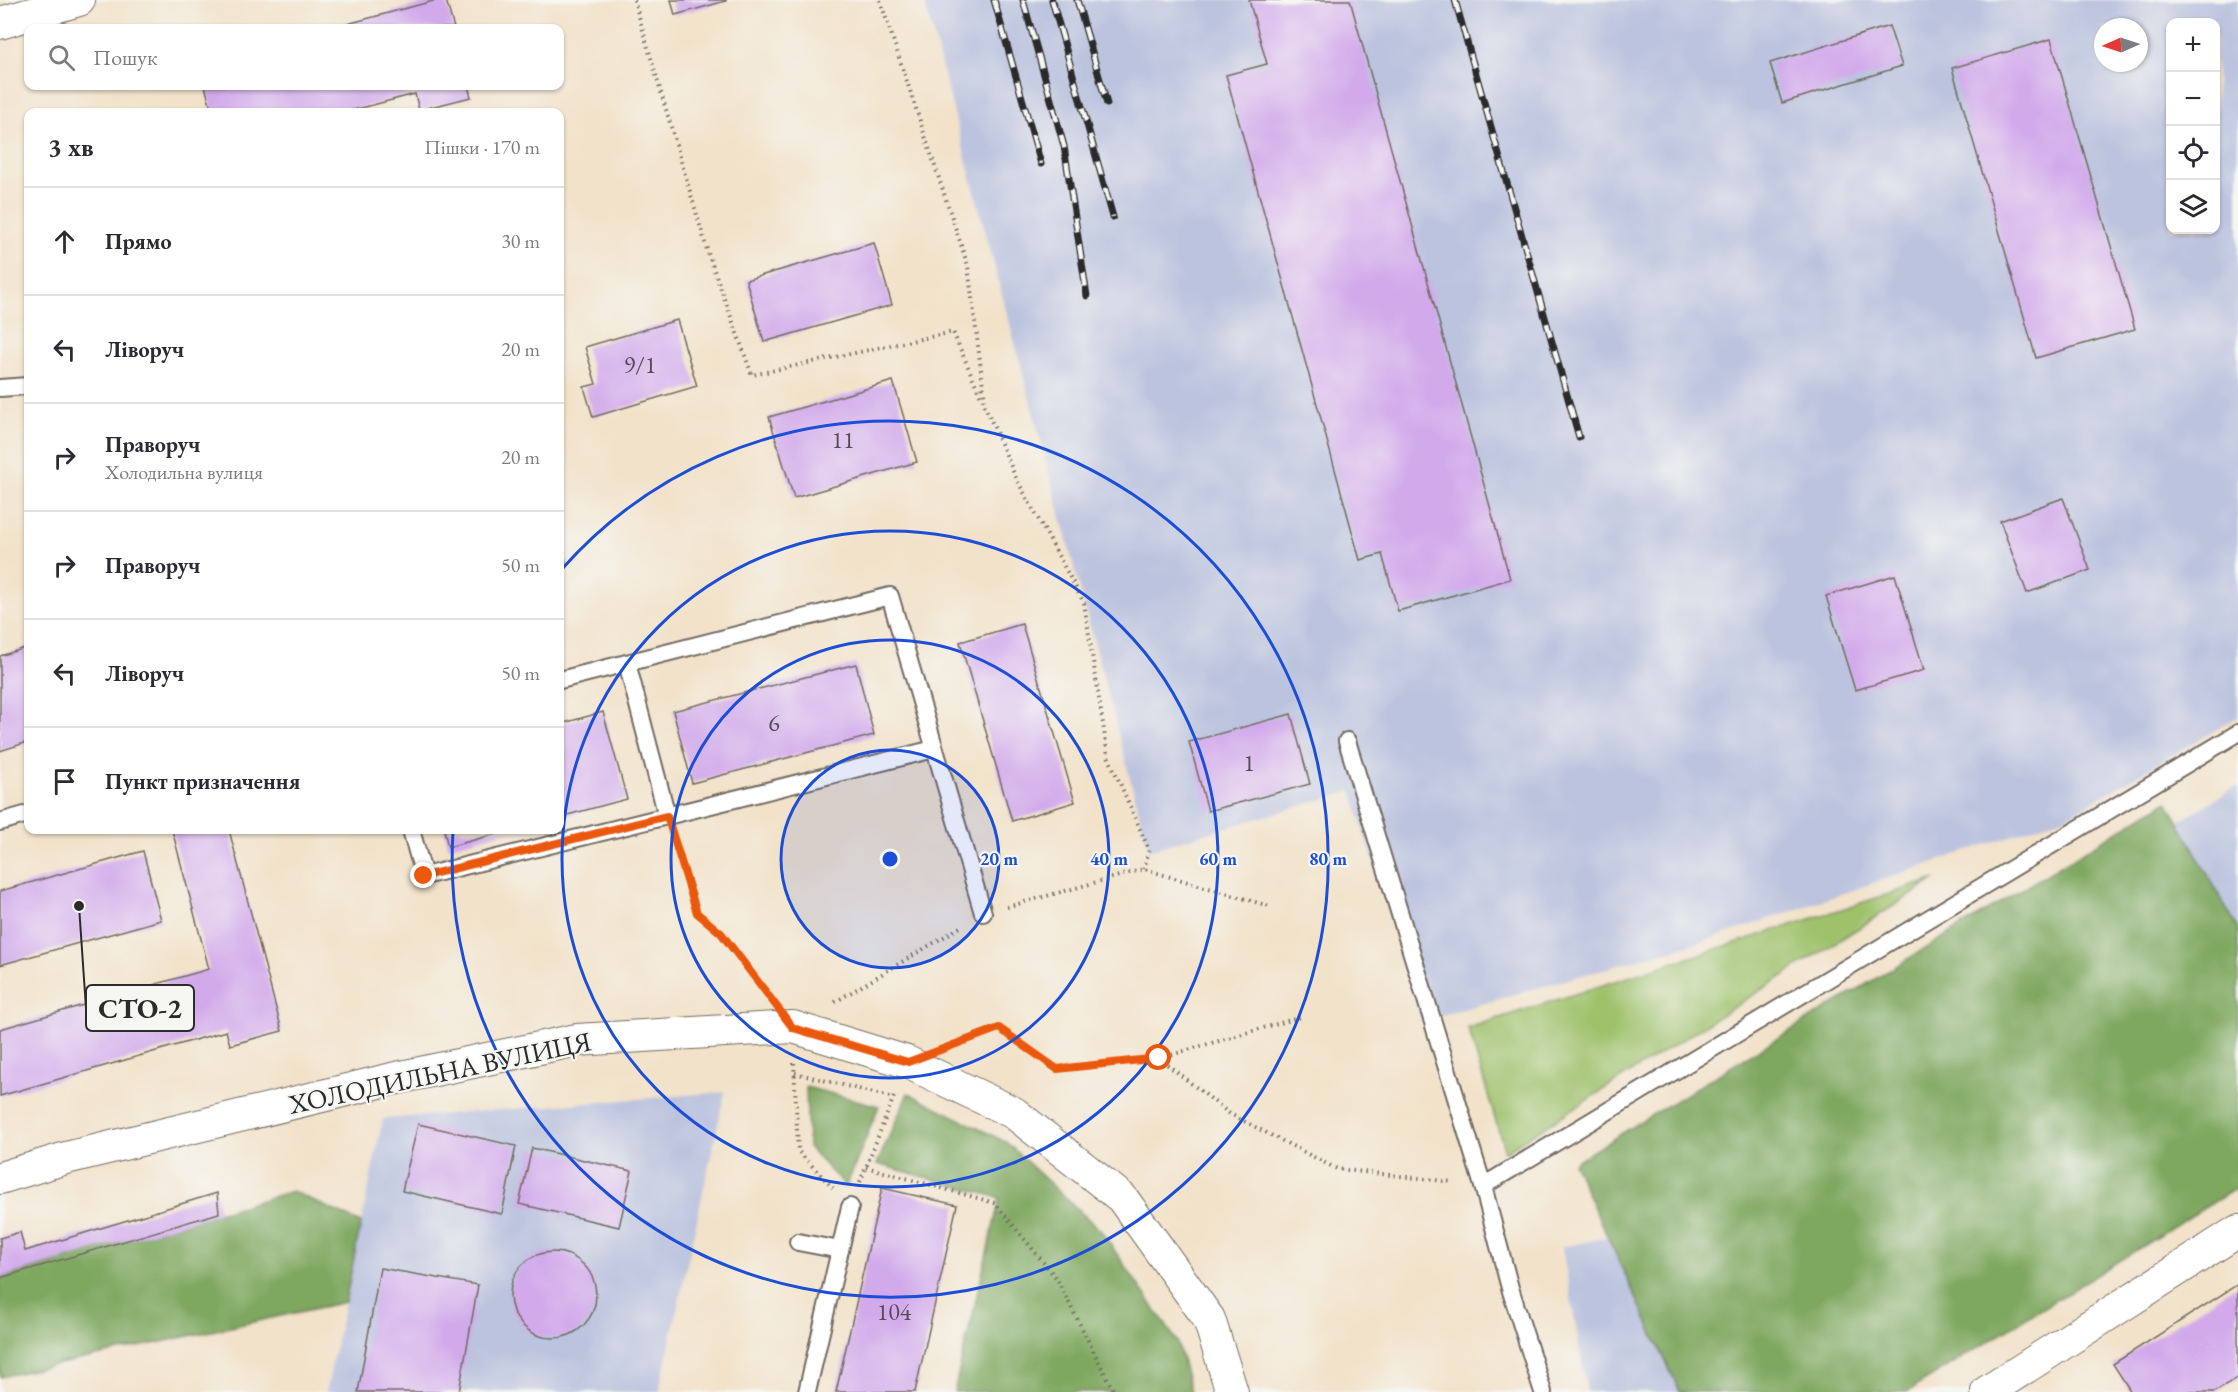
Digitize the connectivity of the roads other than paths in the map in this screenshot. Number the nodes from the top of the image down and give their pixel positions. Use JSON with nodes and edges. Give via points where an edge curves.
{"nodes":[{"id":1,"x":79,"y":0,"type":"edge"},
{"id":2,"x":0,"y":23,"type":"edge"},
{"id":3,"x":24,"y":386,"type":"edge"},
{"id":4,"x":0,"y":388,"type":"edge"},
{"id":5,"x":627,"y":663,"type":"junction"},
{"id":6,"x":564,"y":679,"type":"edge"},
{"id":7,"x":2238,"y":733,"type":"edge"},
{"id":8,"x":1347,"y":741,"type":"dead end"},
{"id":9,"x":934,"y":749,"type":"junction"},
{"id":10,"x":24,"y":815,"type":"edge"},
{"id":11,"x":667,"y":816,"type":"junction"},
{"id":12,"x":0,"y":822,"type":"edge"},
{"id":13,"x":412,"y":834,"type":"edge"},
{"id":14,"x":983,"y":914,"type":"road end"},
{"id":15,"x":0,"y":1178,"type":"edge"},
{"id":16,"x":1483,"y":1186,"type":"junction"},
{"id":17,"x":850,"y":1207,"type":"road end"},
{"id":18,"x":2238,"y":1231,"type":"edge"},
{"id":19,"x":798,"y":1242,"type":"dead end"},
{"id":20,"x":840,"y":1250,"type":"junction"},
{"id":21,"x":807,"y":1392,"type":"edge"},
{"id":22,"x":1232,"y":1392,"type":"edge"},
{"id":23,"x":1543,"y":1392,"type":"edge"},
{"id":24,"x":1988,"y":1392,"type":"edge"}],
"edges":[{"from":1,"to":2,"type":"street"},
{"from":3,"to":4,"type":"lane"},
{"from":5,"to":6,"type":"lane"},
{"from":5,"to":9,"type":"lane","via":[[890,596]]},
{"from":5,"to":11,"type":"lane"},
{"from":7,"to":16,"type":"lane"},
{"from":8,"to":16,"type":"lane"},
{"from":9,"to":11,"type":"lane"},
{"from":9,"to":14,"type":"lane"},
{"from":10,"to":12,"type":"lane"},
{"from":11,"to":13,"type":"lane","via":[[424,876]]},
{"from":15,"to":22,"type":"street","name":"ХОЛОДИЛЬНА ВУЛИЦЯ","via":[[66,1158],[392,1079],[577,1040],[793,1028],[908,1062],[1021,1117],[1122,1198],[1209,1319]]},
{"from":16,"to":23,"type":"lane"},
{"from":17,"to":20,"type":"lane"},
{"from":18,"to":24,"type":"street"},
{"from":19,"to":20,"type":"lane"},
{"from":20,"to":21,"type":"lane"}]}
